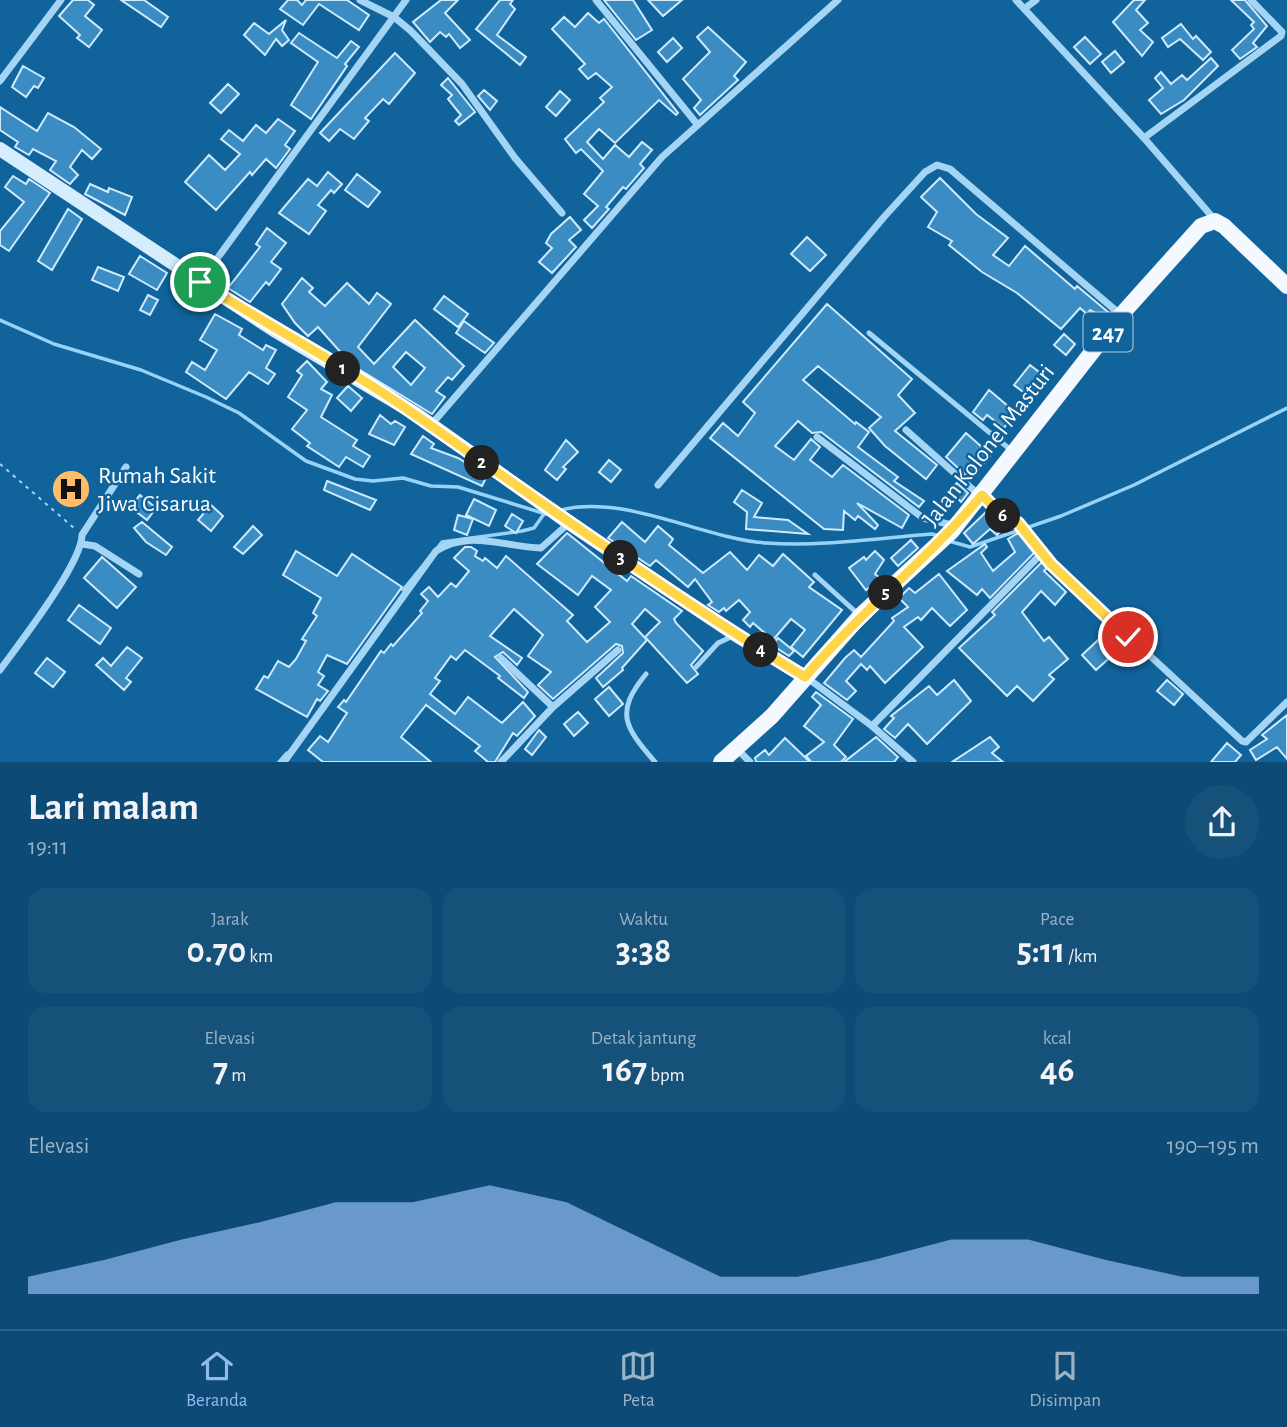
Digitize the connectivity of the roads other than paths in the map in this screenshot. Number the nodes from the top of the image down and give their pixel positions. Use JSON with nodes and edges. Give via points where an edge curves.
{"nodes":[{"id":1,"x":61,"y":0,"type":"edge"},
{"id":2,"x":360,"y":0,"type":"edge"},
{"id":3,"x":407,"y":0,"type":"edge"},
{"id":4,"x":596,"y":0,"type":"edge"},
{"id":5,"x":838,"y":0,"type":"edge"},
{"id":6,"x":1016,"y":0,"type":"edge"},
{"id":7,"x":1036,"y":0,"type":"edge"},
{"id":8,"x":1251,"y":0,"type":"edge"},
{"id":9,"x":1024,"y":9,"type":"junction"},
{"id":10,"x":394,"y":17,"type":"junction"},
{"id":11,"x":0,"y":81,"type":"edge"},
{"id":12,"x":697,"y":124,"type":"junction"},
{"id":13,"x":1144,"y":138,"type":"junction"},
{"id":14,"x":0,"y":149,"type":"edge"},
{"id":15,"x":562,"y":213,"type":"dead end"},
{"id":16,"x":1215,"y":221,"type":"junction"},
{"id":17,"x":200,"y":282,"type":"junction"},
{"id":18,"x":1287,"y":286,"type":"edge"},
{"id":19,"x":1121,"y":315,"type":"junction"},
{"id":20,"x":869,"y":333,"type":"dead end"},
{"id":21,"x":430,"y":425,"type":"junction"},
{"id":22,"x":906,"y":430,"type":"dead end"},
{"id":23,"x":817,"y":437,"type":"dead end"},
{"id":24,"x":1014,"y":452,"type":"junction"},
{"id":25,"x":126,"y":467,"type":"dead end"},
{"id":26,"x":658,"y":485,"type":"dead end"},
{"id":27,"x":982,"y":495,"type":"junction"},
{"id":28,"x":569,"y":523,"type":"junction"},
{"id":29,"x":950,"y":533,"type":"junction"},
{"id":30,"x":82,"y":539,"type":"junction"},
{"id":31,"x":1041,"y":554,"type":"junction"},
{"id":32,"x":139,"y":574,"type":"dead end"},
{"id":33,"x":816,"y":575,"type":"dead end"},
{"id":34,"x":860,"y":616,"type":"junction"},
{"id":35,"x":736,"y":635,"type":"junction"},
{"id":36,"x":618,"y":650,"type":"dead end"},
{"id":37,"x":501,"y":658,"type":"dead end"},
{"id":38,"x":696,"y":667,"type":"dead end"},
{"id":39,"x":0,"y":670,"type":"edge"},
{"id":40,"x":646,"y":674,"type":"dead end"},
{"id":41,"x":805,"y":677,"type":"junction"},
{"id":42,"x":1287,"y":702,"type":"edge"},
{"id":43,"x":553,"y":707,"type":"junction"},
{"id":44,"x":872,"y":726,"type":"junction"},
{"id":45,"x":737,"y":749,"type":"junction"},
{"id":46,"x":284,"y":762,"type":"edge"},
{"id":47,"x":501,"y":762,"type":"edge"},
{"id":48,"x":655,"y":762,"type":"edge"},
{"id":49,"x":721,"y":762,"type":"edge"},
{"id":50,"x":750,"y":762,"type":"edge"},
{"id":51,"x":913,"y":762,"type":"edge"}],
"edges":[{"from":1,"to":11,"type":"street"},
{"from":2,"to":10,"type":"street"},
{"from":3,"to":10,"type":"street"},
{"from":4,"to":12,"type":"street"},
{"from":5,"to":12,"type":"street"},
{"from":6,"to":9,"type":"street"},
{"from":7,"to":9,"type":"street"},
{"from":8,"to":13,"type":"street","via":[[1281,36]]},
{"from":9,"to":13,"type":"street"},
{"from":10,"to":15,"type":"street","via":[[462,84]]},
{"from":10,"to":17,"type":"street"},
{"from":12,"to":21,"type":"street","via":[[662,157]]},
{"from":13,"to":16,"type":"street"},
{"from":14,"to":17,"type":"street"},
{"from":16,"to":18,"type":"main road"},
{"from":16,"to":19,"type":"main road","name":"Jalan Kolonel Masturi","number":"247","via":[[1201,226]]},
{"from":17,"to":21,"type":"street"},
{"from":19,"to":24,"type":"main road","name":"Jalan Kolonel Masturi","number":"247"},
{"from":19,"to":26,"type":"street","via":[[950,169],[937,165],[884,216]]},
{"from":20,"to":24,"type":"lane"},
{"from":21,"to":28,"type":"street"},
{"from":22,"to":27,"type":"street"},
{"from":23,"to":29,"type":"street","via":[[923,518]]},
{"from":24,"to":27,"type":"main road","name":"Jalan Kolonel Masturi","number":"247"},
{"from":25,"to":30,"type":"street"},
{"from":27,"to":29,"type":"main road","name":"Jalan Kolonel Masturi","number":"247"},
{"from":27,"to":31,"type":"street","via":[[1021,528]]},
{"from":28,"to":35,"type":"street"},
{"from":28,"to":46,"type":"street","via":[[541,548],[481,538],[448,543],[436,551]]},
{"from":29,"to":34,"type":"main road","name":"Jalan Kolonel Masturi","number":"247"},
{"from":30,"to":32,"type":"street"},
{"from":30,"to":39,"type":"street","via":[[61,582]]},
{"from":31,"to":42,"type":"street","via":[[1242,741]]},
{"from":31,"to":44,"type":"street"},
{"from":33,"to":34,"type":"lane"},
{"from":34,"to":41,"type":"main road","name":"Jalan Kolonel Masturi","number":"247"},
{"from":35,"to":38,"type":"lane","via":[[718,643]]},
{"from":35,"to":41,"type":"street"},
{"from":36,"to":43,"type":"street"},
{"from":37,"to":43,"type":"street"},
{"from":40,"to":48,"type":"lane","via":[[632,691],[626,723]]},
{"from":41,"to":44,"type":"street"},
{"from":41,"to":45,"type":"main road","name":"Jalan Kolonel Masturi","number":"247"},
{"from":43,"to":47,"type":"street"},
{"from":44,"to":51,"type":"street"},
{"from":45,"to":49,"type":"main road","name":"Jalan Kolonel Masturi","number":"247"},
{"from":45,"to":50,"type":"street"}]}
